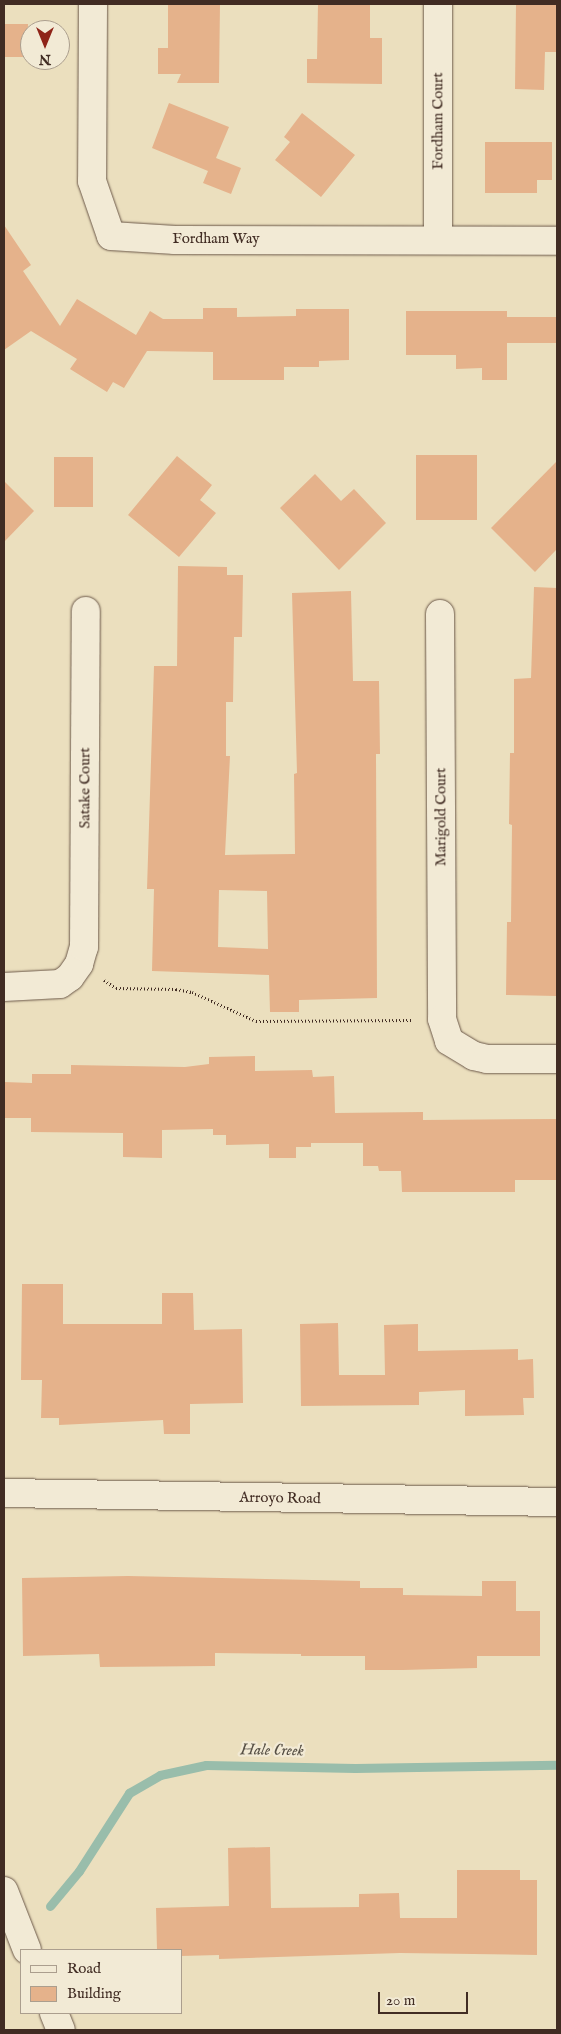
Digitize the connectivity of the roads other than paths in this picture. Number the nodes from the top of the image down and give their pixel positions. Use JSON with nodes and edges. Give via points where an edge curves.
{"nodes":[{"id":1,"x":93,"y":4,"type":"edge"},
{"id":2,"x":438,"y":4,"type":"edge"},
{"id":3,"x":438,"y":239,"type":"junction"},
{"id":4,"x":557,"y":241,"type":"edge"},
{"id":5,"x":86,"y":611,"type":"dead end"},
{"id":6,"x":440,"y":614,"type":"dead end"},
{"id":7,"x":4,"y":987,"type":"edge"},
{"id":8,"x":557,"y":1059,"type":"edge"},
{"id":9,"x":4,"y":1493,"type":"edge"},
{"id":10,"x":557,"y":1502,"type":"edge"},
{"id":11,"x":4,"y":1891,"type":"edge"},
{"id":12,"x":28,"y":1949,"type":"edge"},
{"id":13,"x":54,"y":2014,"type":"edge"},
{"id":14,"x":61,"y":2030,"type":"edge"}],
"edges":[{"from":1,"to":3,"type":"street","name":"Fordham Way","via":[[92,181],[111,236],[175,240]]},
{"from":2,"to":3,"type":"street","name":"Fordham Court"},
{"from":3,"to":4,"type":"street","name":"Fordham Way"},
{"from":5,"to":7,"type":"street","name":"Satake Court","via":[[85,932],[78,964],[70,978],[60,984]]},
{"from":6,"to":8,"type":"street","name":"Marigold Court","via":[[442,1020],[449,1041],[474,1056],[487,1059]]},
{"from":9,"to":10,"type":"street","name":"Arroyo Road"},
{"from":11,"to":12,"type":"street"},
{"from":13,"to":14,"type":"street"}]}
